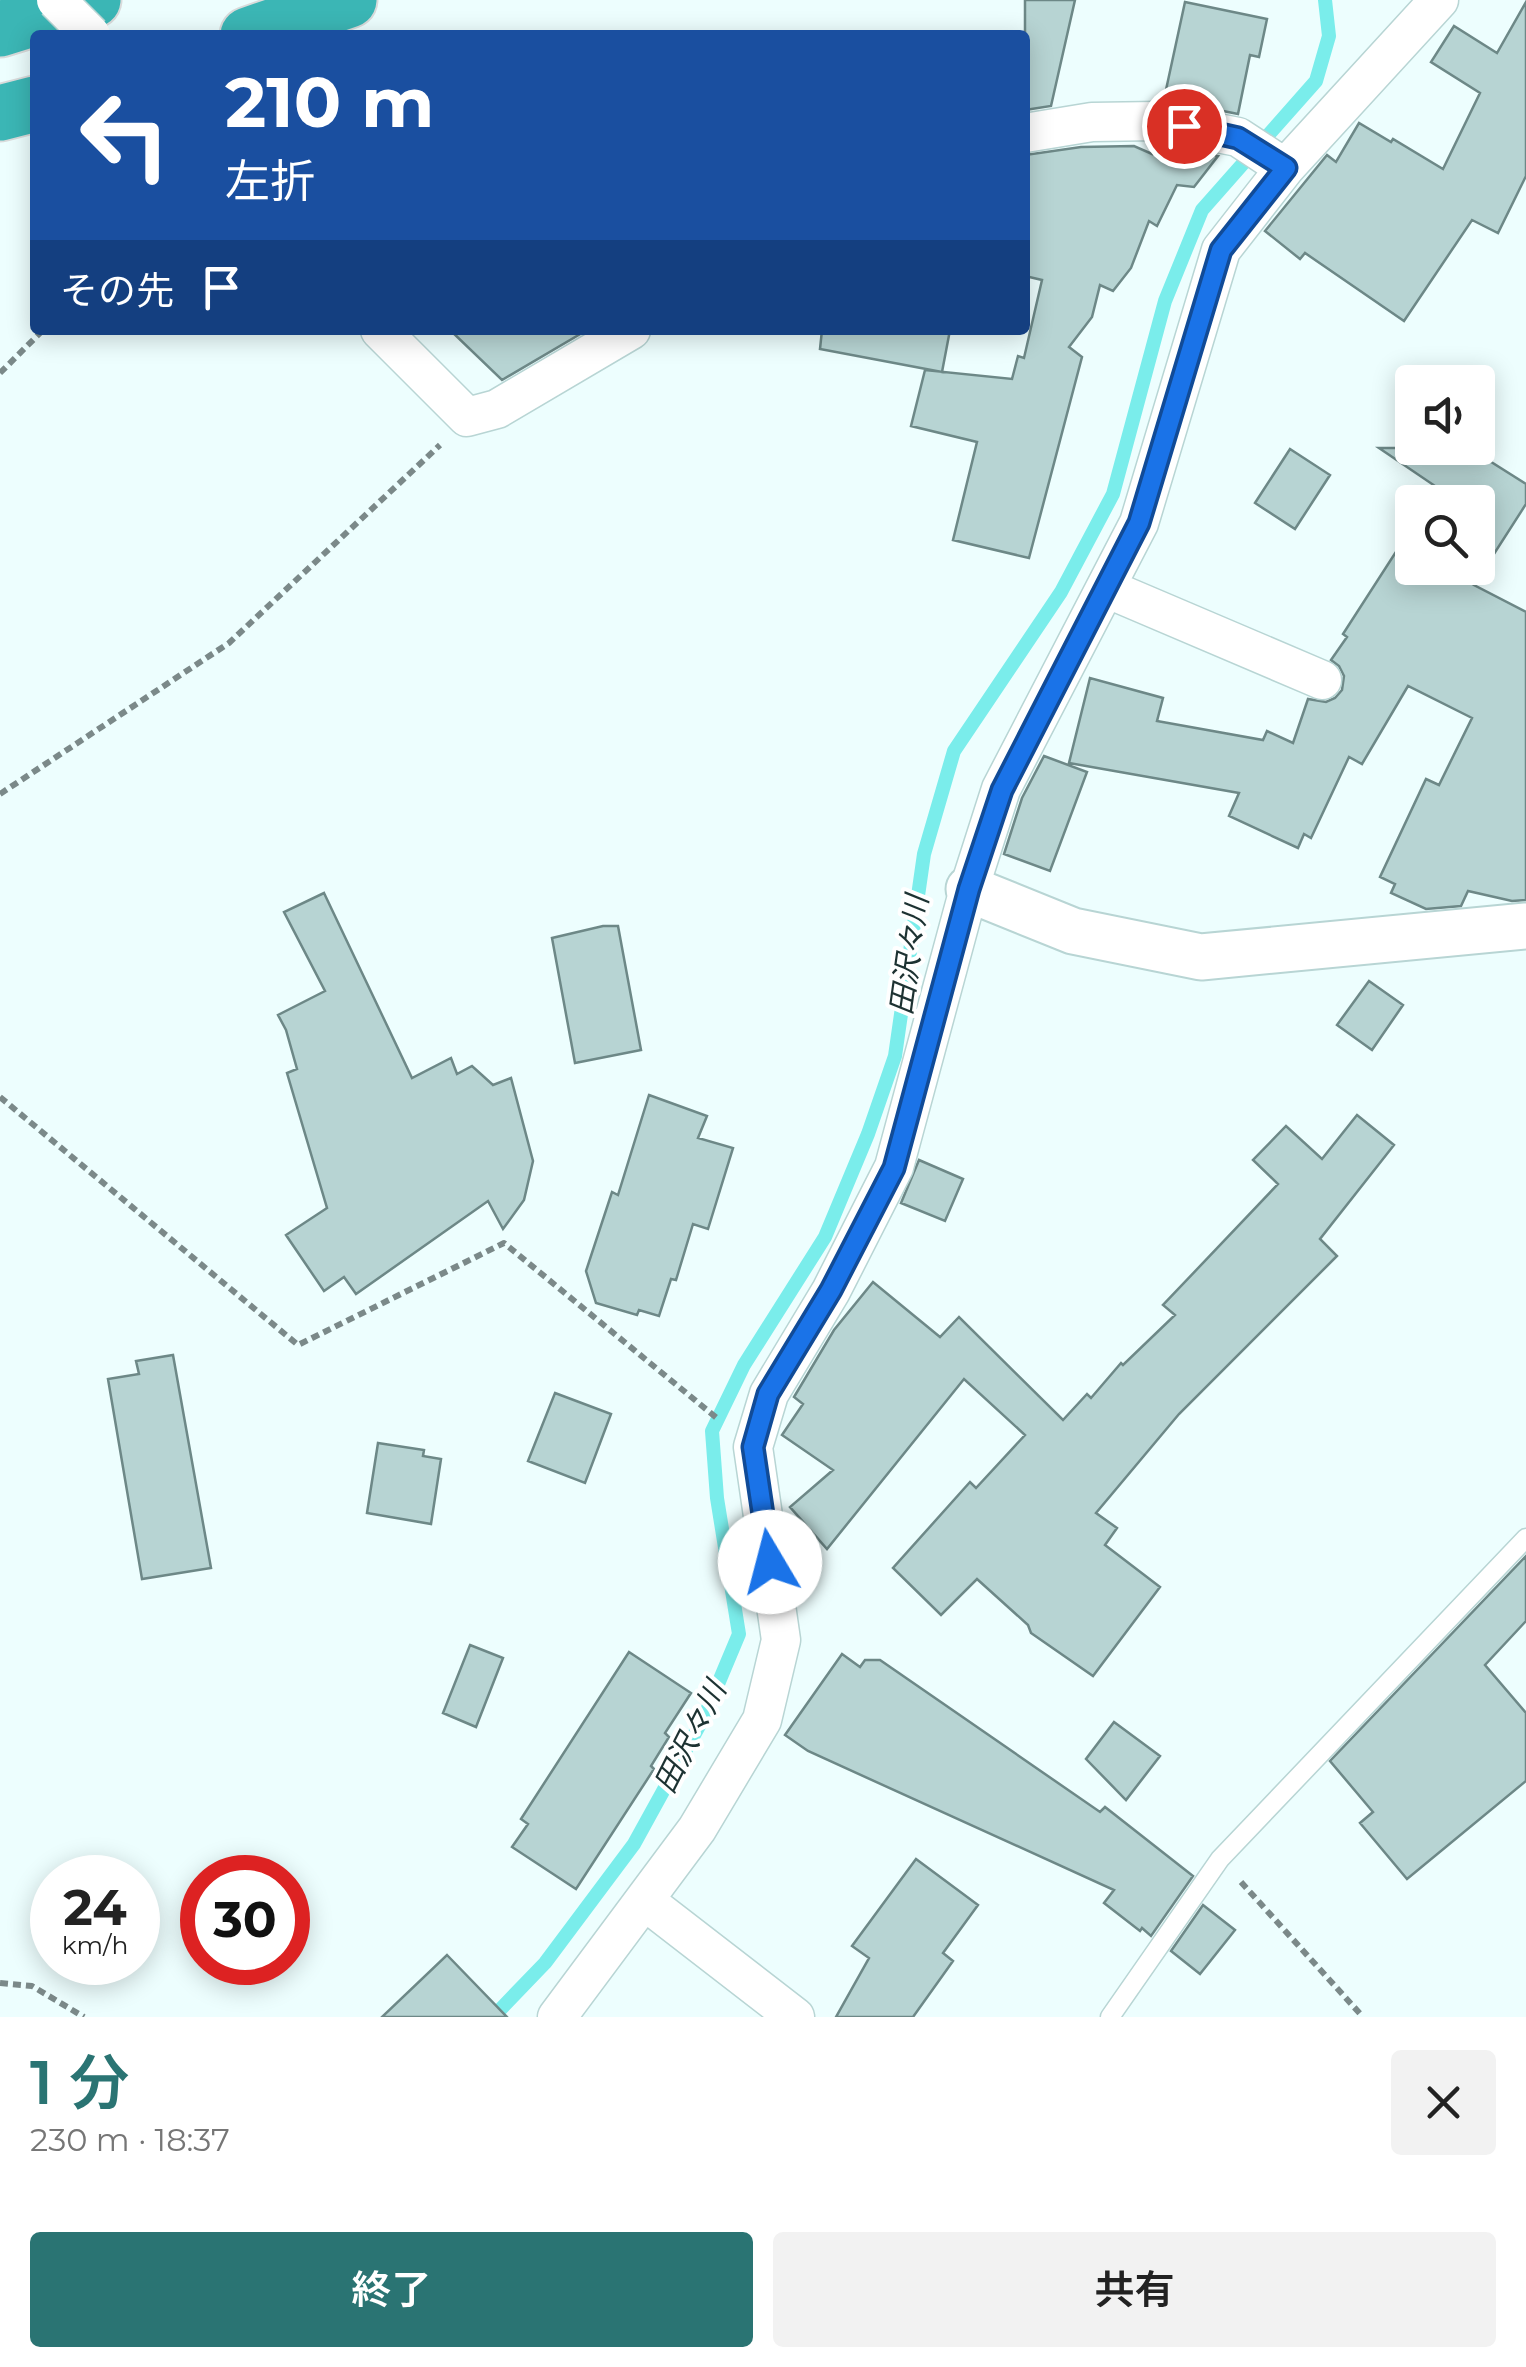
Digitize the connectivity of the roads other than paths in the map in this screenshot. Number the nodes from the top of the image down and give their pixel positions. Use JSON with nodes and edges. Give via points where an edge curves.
{"nodes":[{"id":1,"x":56,"y":0,"type":"edge"},
{"id":2,"x":94,"y":0,"type":"edge"},
{"id":3,"x":349,"y":0,"type":"edge"},
{"id":4,"x":1439,"y":0,"type":"edge"},
{"id":5,"x":0,"y":29,"type":"edge"},
{"id":6,"x":87,"y":30,"type":"edge"},
{"id":7,"x":262,"y":30,"type":"edge"},
{"id":8,"x":30,"y":105,"type":"edge"},
{"id":9,"x":0,"y":113,"type":"edge"},
{"id":10,"x":1030,"y":132,"type":"edge"},
{"id":11,"x":1278,"y":162,"type":"junction"},
{"id":12,"x":385,"y":335,"type":"edge"},
{"id":13,"x":622,"y":335,"type":"edge"},
{"id":14,"x":1106,"y":588,"type":"junction"},
{"id":15,"x":1322,"y":680,"type":"dead end"},
{"id":16,"x":969,"y":889,"type":"junction"},
{"id":17,"x":1526,"y":926,"type":"edge"},
{"id":18,"x":1526,"y":1538,"type":"edge"},
{"id":19,"x":645,"y":1901,"type":"junction"},
{"id":20,"x":557,"y":2017,"type":"edge"},
{"id":21,"x":796,"y":2017,"type":"edge"},
{"id":22,"x":1110,"y":2017,"type":"edge"}],
"edges":[{"from":1,"to":6,"type":"street","bridge":true},
{"from":2,"to":5,"type":"highway"},
{"from":3,"to":7,"type":"highway"},
{"from":4,"to":11,"type":"street"},
{"from":8,"to":9,"type":"highway"},
{"from":10,"to":11,"type":"street","via":[[1158,121],[1238,138]]},
{"from":11,"to":14,"type":"street","via":[[1221,250],[1139,523]]},
{"from":12,"to":13,"type":"street","via":[[468,417],[497,409]]},
{"from":14,"to":15,"type":"street"},
{"from":14,"to":16,"type":"street","via":[[1002,790]]},
{"from":16,"to":17,"type":"street","via":[[1073,931],[1202,957]]},
{"from":16,"to":19,"type":"street","via":[[894,1168],[768,1394],[753,1447],[781,1640],[762,1720]]},
{"from":18,"to":22,"type":"lane","via":[[1220,1859]]},
{"from":19,"to":20,"type":"street"},
{"from":19,"to":21,"type":"street"}]}
